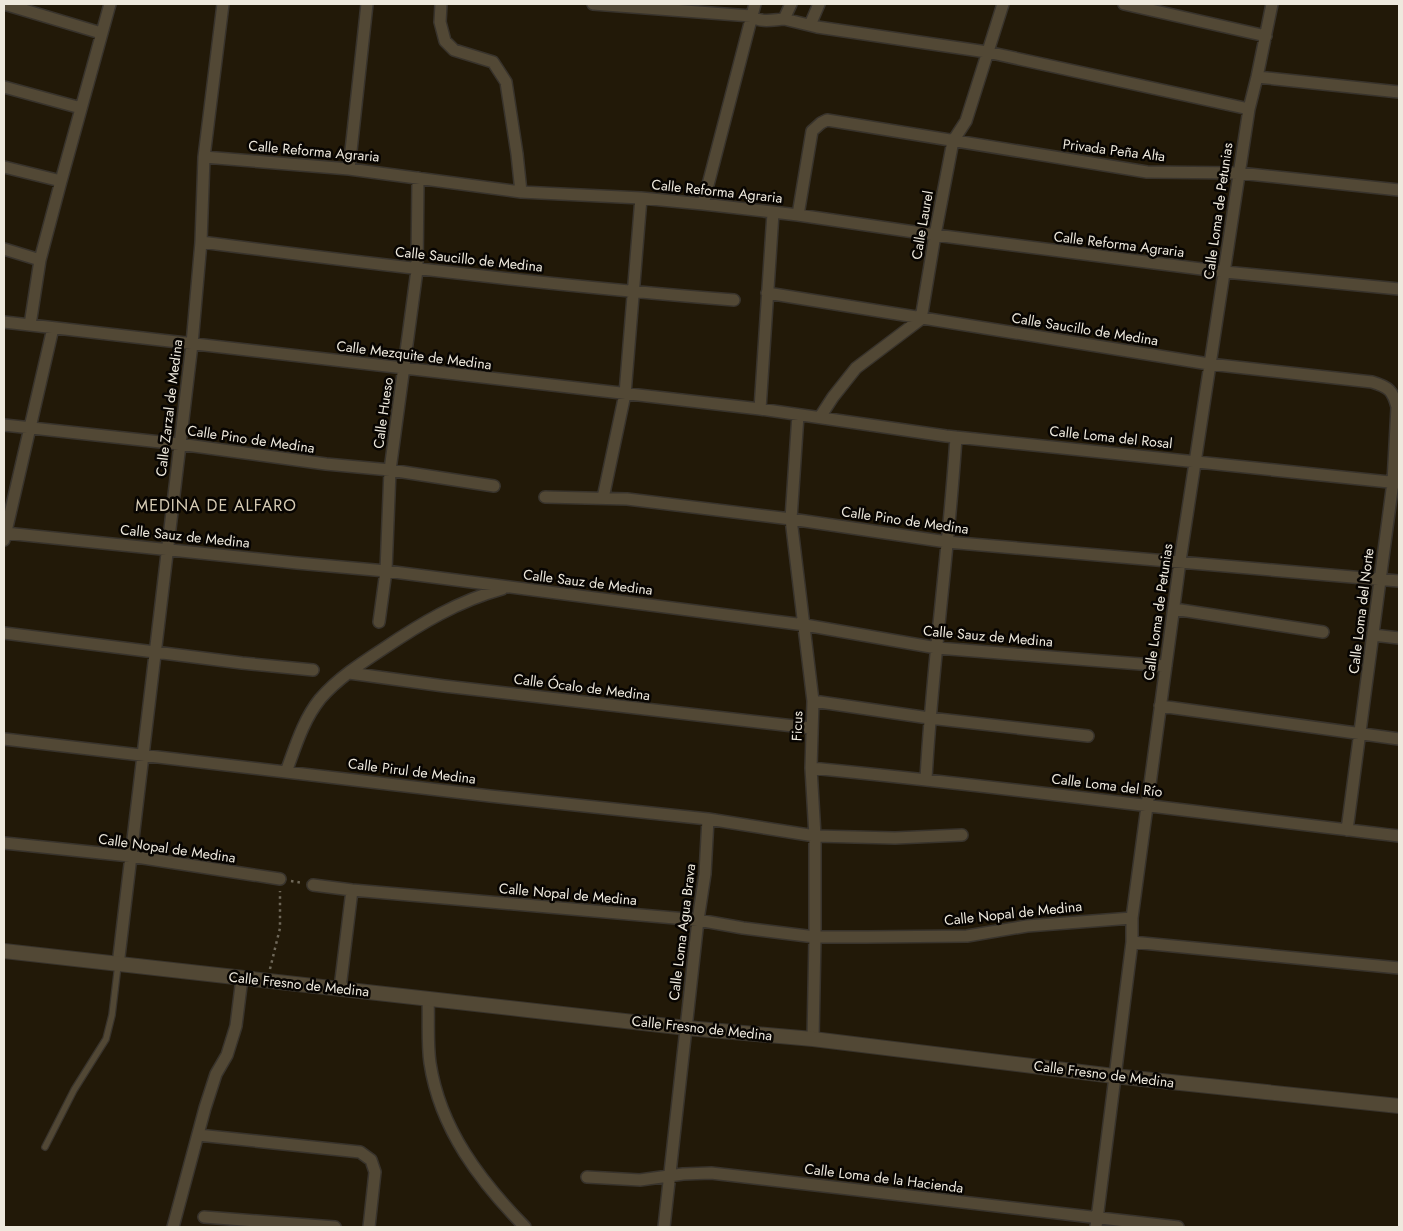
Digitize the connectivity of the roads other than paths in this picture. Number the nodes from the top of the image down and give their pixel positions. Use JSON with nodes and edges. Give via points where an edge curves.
{"nodes":[{"id":1,"x":4,"y":4,"type":"edge"},
{"id":2,"x":110,"y":4,"type":"edge"},
{"id":3,"x":223,"y":4,"type":"edge"},
{"id":4,"x":367,"y":4,"type":"edge"},
{"id":5,"x":441,"y":4,"type":"edge"},
{"id":6,"x":593,"y":4,"type":"edge"},
{"id":7,"x":755,"y":4,"type":"edge"},
{"id":8,"x":790,"y":4,"type":"edge"},
{"id":9,"x":819,"y":4,"type":"edge"},
{"id":10,"x":1003,"y":4,"type":"edge"},
{"id":11,"x":1124,"y":4,"type":"edge"},
{"id":12,"x":1272,"y":4,"type":"edge"},
{"id":13,"x":751,"y":16,"type":"junction"},
{"id":14,"x":784,"y":19,"type":"junction"},
{"id":15,"x":810,"y":25,"type":"junction"},
{"id":16,"x":101,"y":33,"type":"junction"},
{"id":17,"x":1266,"y":36,"type":"junction"},
{"id":18,"x":987,"y":52,"type":"junction"},
{"id":19,"x":1257,"y":76,"type":"junction"},
{"id":20,"x":4,"y":87,"type":"edge"},
{"id":21,"x":1399,"y":92,"type":"edge"},
{"id":22,"x":81,"y":108,"type":"junction"},
{"id":23,"x":1249,"y":108,"type":"junction"},
{"id":24,"x":953,"y":141,"type":"junction"},
{"id":25,"x":204,"y":157,"type":"junction"},
{"id":26,"x":4,"y":167,"type":"edge"},
{"id":27,"x":350,"y":168,"type":"junction"},
{"id":28,"x":1239,"y":173,"type":"junction"},
{"id":29,"x":418,"y":178,"type":"junction"},
{"id":30,"x":61,"y":181,"type":"junction"},
{"id":31,"x":1399,"y":190,"type":"edge"},
{"id":32,"x":521,"y":192,"type":"junction"},
{"id":33,"x":641,"y":198,"type":"junction"},
{"id":34,"x":703,"y":204,"type":"junction"},
{"id":35,"x":773,"y":213,"type":"junction"},
{"id":36,"x":798,"y":215,"type":"junction"},
{"id":37,"x":935,"y":235,"type":"junction"},
{"id":38,"x":201,"y":242,"type":"junction"},
{"id":39,"x":4,"y":249,"type":"edge"},
{"id":40,"x":40,"y":260,"type":"junction"},
{"id":41,"x":417,"y":270,"type":"junction"},
{"id":42,"x":1225,"y":272,"type":"junction"},
{"id":43,"x":1399,"y":289,"type":"edge"},
{"id":44,"x":634,"y":292,"type":"junction"},
{"id":45,"x":767,"y":292,"type":"junction"},
{"id":46,"x":734,"y":300,"type":"dead end"},
{"id":47,"x":921,"y":319,"type":"junction"},
{"id":48,"x":4,"y":322,"type":"edge"},
{"id":49,"x":30,"y":325,"type":"junction"},
{"id":50,"x":53,"y":328,"type":"junction"},
{"id":51,"x":192,"y":344,"type":"junction"},
{"id":52,"x":1209,"y":364,"type":"junction"},
{"id":53,"x":404,"y":369,"type":"junction"},
{"id":54,"x":625,"y":394,"type":"junction"},
{"id":55,"x":1394,"y":396,"type":"joint"},
{"id":56,"x":760,"y":409,"type":"junction"},
{"id":57,"x":798,"y":415,"type":"junction"},
{"id":58,"x":820,"y":417,"type":"junction"},
{"id":59,"x":4,"y":425,"type":"edge"},
{"id":60,"x":31,"y":429,"type":"junction"},
{"id":61,"x":956,"y":437,"type":"junction"},
{"id":62,"x":179,"y":444,"type":"junction"},
{"id":63,"x":1195,"y":461,"type":"junction"},
{"id":64,"x":390,"y":470,"type":"junction"},
{"id":65,"x":1396,"y":483,"type":"edge"},
{"id":66,"x":494,"y":486,"type":"dead end"},
{"id":67,"x":545,"y":497,"type":"dead end"},
{"id":68,"x":604,"y":498,"type":"junction"},
{"id":69,"x":791,"y":519,"type":"junction"},
{"id":70,"x":4,"y":536,"type":"edge"},
{"id":71,"x":947,"y":542,"type":"junction"},
{"id":72,"x":167,"y":549,"type":"junction"},
{"id":73,"x":1180,"y":561,"type":"junction"},
{"id":74,"x":386,"y":571,"type":"junction"},
{"id":75,"x":1381,"y":580,"type":"junction"},
{"id":76,"x":1399,"y":581,"type":"edge"},
{"id":77,"x":508,"y":587,"type":"junction"},
{"id":78,"x":1174,"y":609,"type":"junction"},
{"id":79,"x":379,"y":622,"type":"dead end"},
{"id":80,"x":805,"y":625,"type":"junction"},
{"id":81,"x":1323,"y":632,"type":"dead end"},
{"id":82,"x":4,"y":633,"type":"edge"},
{"id":83,"x":1373,"y":635,"type":"junction"},
{"id":84,"x":1399,"y":638,"type":"edge"},
{"id":85,"x":937,"y":648,"type":"junction"},
{"id":86,"x":155,"y":652,"type":"junction"},
{"id":87,"x":1166,"y":666,"type":"junction"},
{"id":88,"x":313,"y":670,"type":"dead end"},
{"id":89,"x":349,"y":672,"type":"junction"},
{"id":90,"x":813,"y":701,"type":"junction"},
{"id":91,"x":1160,"y":706,"type":"junction"},
{"id":92,"x":930,"y":718,"type":"junction"},
{"id":93,"x":811,"y":728,"type":"junction"},
{"id":94,"x":1361,"y":734,"type":"junction"},
{"id":95,"x":1088,"y":736,"type":"dead end"},
{"id":96,"x":4,"y":739,"type":"edge"},
{"id":97,"x":1399,"y":739,"type":"edge"},
{"id":98,"x":144,"y":754,"type":"junction"},
{"id":99,"x":811,"y":768,"type":"junction"},
{"id":100,"x":286,"y":772,"type":"junction"},
{"id":101,"x":926,"y":779,"type":"junction"},
{"id":102,"x":1147,"y":804,"type":"junction"},
{"id":103,"x":708,"y":819,"type":"junction"},
{"id":104,"x":1347,"y":830,"type":"junction"},
{"id":105,"x":962,"y":835,"type":"dead end"},
{"id":106,"x":815,"y":836,"type":"junction"},
{"id":107,"x":1399,"y":836,"type":"edge"},
{"id":108,"x":4,"y":843,"type":"edge"},
{"id":109,"x":130,"y":856,"type":"junction"},
{"id":110,"x":280,"y":879,"type":"road end"},
{"id":111,"x":313,"y":885,"type":"road end"},
{"id":112,"x":352,"y":890,"type":"junction"},
{"id":113,"x":1132,"y":918,"type":"junction"},
{"id":114,"x":698,"y":920,"type":"junction"},
{"id":115,"x":816,"y":937,"type":"junction"},
{"id":116,"x":1132,"y":942,"type":"junction"},
{"id":117,"x":4,"y":951,"type":"edge"},
{"id":118,"x":118,"y":965,"type":"junction"},
{"id":119,"x":1399,"y":968,"type":"edge"},
{"id":120,"x":242,"y":978,"type":"junction"},
{"id":121,"x":340,"y":988,"type":"junction"},
{"id":122,"x":428,"y":998,"type":"junction"},
{"id":123,"x":686,"y":1028,"type":"junction"},
{"id":124,"x":813,"y":1039,"type":"junction"},
{"id":125,"x":1114,"y":1076,"type":"junction"},
{"id":126,"x":1399,"y":1106,"type":"edge"},
{"id":127,"x":198,"y":1135,"type":"junction"},
{"id":128,"x":45,"y":1147,"type":"dead end"},
{"id":129,"x":670,"y":1176,"type":"junction"},
{"id":130,"x":587,"y":1177,"type":"dead end"},
{"id":131,"x":204,"y":1217,"type":"dead end"},
{"id":132,"x":1096,"y":1223,"type":"edge"},
{"id":133,"x":174,"y":1227,"type":"edge"},
{"id":134,"x":336,"y":1227,"type":"edge"},
{"id":135,"x":369,"y":1227,"type":"edge"},
{"id":136,"x":525,"y":1227,"type":"edge"},
{"id":137,"x":664,"y":1227,"type":"edge"},
{"id":138,"x":1178,"y":1227,"type":"edge"}],
"edges":[{"from":1,"to":16,"type":"street"},
{"from":2,"to":16,"type":"street"},
{"from":3,"to":25,"type":"street","name":"Calle Zarzal de Medina"},
{"from":4,"to":27,"type":"street"},
{"from":5,"to":32,"type":"street","via":[[440,22],[445,41],[454,50],[493,62],[506,82]]},
{"from":6,"to":13,"type":"street"},
{"from":7,"to":13,"type":"street"},
{"from":8,"to":14,"type":"street"},
{"from":9,"to":15,"type":"street"},
{"from":10,"to":18,"type":"street","name":"Calle Laurel"},
{"from":11,"to":17,"type":"street"},
{"from":12,"to":17,"type":"street","name":"Calle Loma de Petunias"},
{"from":13,"to":14,"type":"street","via":[[764,21]]},
{"from":13,"to":34,"type":"street"},
{"from":14,"to":15,"type":"street"},
{"from":15,"to":18,"type":"street"},
{"from":16,"to":22,"type":"street"},
{"from":17,"to":19,"type":"street","name":"Calle Loma de Petunias"},
{"from":18,"to":23,"type":"street"},
{"from":18,"to":24,"type":"street","name":"Calle Laurel","via":[[966,121]]},
{"from":19,"to":21,"type":"street"},
{"from":19,"to":23,"type":"street","name":"Calle Loma de Petunias"},
{"from":20,"to":22,"type":"street"},
{"from":22,"to":30,"type":"street"},
{"from":23,"to":28,"type":"street","name":"Calle Loma de Petunias"},
{"from":24,"to":28,"type":"street","name":"Privada Peña Alta","via":[[1147,172]]},
{"from":24,"to":36,"type":"street","name":"Privada Peña Alta","via":[[826,120],[812,131]]},
{"from":24,"to":37,"type":"street","name":"Calle Laurel"},
{"from":25,"to":27,"type":"street","name":"Calle Reforma Agraria"},
{"from":25,"to":38,"type":"street","name":"Calle Zarzal de Medina"},
{"from":26,"to":30,"type":"street"},
{"from":27,"to":29,"type":"street","name":"Calle Reforma Agraria"},
{"from":28,"to":31,"type":"street","name":"Privada Peña Alta"},
{"from":28,"to":42,"type":"street","name":"Calle Loma de Petunias"},
{"from":29,"to":32,"type":"street","name":"Calle Reforma Agraria"},
{"from":29,"to":41,"type":"street","name":"Calle Hueso"},
{"from":30,"to":40,"type":"street"},
{"from":32,"to":33,"type":"street","name":"Calle Reforma Agraria"},
{"from":33,"to":34,"type":"street","name":"Calle Reforma Agraria"},
{"from":33,"to":44,"type":"street"},
{"from":34,"to":35,"type":"street","name":"Calle Reforma Agraria"},
{"from":35,"to":36,"type":"street","name":"Calle Reforma Agraria"},
{"from":35,"to":45,"type":"street"},
{"from":36,"to":37,"type":"street","name":"Calle Reforma Agraria"},
{"from":37,"to":42,"type":"street","name":"Calle Reforma Agraria"},
{"from":37,"to":47,"type":"street","name":"Calle Laurel"},
{"from":38,"to":41,"type":"street","name":"Calle Saucillo de Medina"},
{"from":38,"to":51,"type":"street","name":"Calle Zarzal de Medina"},
{"from":39,"to":40,"type":"street"},
{"from":40,"to":49,"type":"street"},
{"from":41,"to":44,"type":"street","name":"Calle Saucillo de Medina"},
{"from":41,"to":53,"type":"street","name":"Calle Hueso"},
{"from":42,"to":43,"type":"street","name":"Calle Reforma Agraria"},
{"from":42,"to":52,"type":"street","name":"Calle Loma de Petunias"},
{"from":44,"to":46,"type":"street","name":"Calle Saucillo de Medina"},
{"from":44,"to":54,"type":"street"},
{"from":45,"to":47,"type":"street","name":"Calle Saucillo de Medina"},
{"from":45,"to":56,"type":"street"},
{"from":47,"to":52,"type":"street","name":"Calle Saucillo de Medina"},
{"from":47,"to":58,"type":"street","via":[[856,368]]},
{"from":48,"to":49,"type":"street","name":"Calle Mezquite de Medina"},
{"from":49,"to":50,"type":"street","name":"Calle Mezquite de Medina"},
{"from":50,"to":51,"type":"street","name":"Calle Mezquite de Medina"},
{"from":50,"to":60,"type":"street"},
{"from":51,"to":53,"type":"street","name":"Calle Mezquite de Medina"},
{"from":51,"to":62,"type":"street","name":"Calle Zarzal de Medina"},
{"from":52,"to":55,"type":"street","name":"Calle Saucillo de Medina","via":[[1372,382],[1385,386]]},
{"from":52,"to":63,"type":"street","name":"Calle Loma de Petunias"},
{"from":53,"to":54,"type":"street","name":"Calle Mezquite de Medina"},
{"from":53,"to":64,"type":"street","name":"Calle Hueso"},
{"from":54,"to":56,"type":"street","name":"Calle Mezquite de Medina"},
{"from":54,"to":68,"type":"street"},
{"from":55,"to":65,"type":"street","name":"Calle Loma del Norte","via":[[1397,407]]},
{"from":56,"to":57,"type":"street","name":"Calle Mezquite de Medina"},
{"from":57,"to":58,"type":"street","name":"Calle Mezquite de Medina"},
{"from":57,"to":69,"type":"street","name":"Ficus"},
{"from":58,"to":61,"type":"street","name":"Calle Loma del Rosal"},
{"from":59,"to":60,"type":"street","name":"Calle Pino de Medina"},
{"from":60,"to":62,"type":"street","name":"Calle Pino de Medina"},
{"from":60,"to":70,"type":"street"},
{"from":61,"to":63,"type":"street","name":"Calle Loma del Rosal"},
{"from":61,"to":71,"type":"street"},
{"from":62,"to":64,"type":"street","name":"Calle Pino de Medina"},
{"from":62,"to":72,"type":"street","name":"Calle Zarzal de Medina"},
{"from":63,"to":65,"type":"street","name":"Calle Loma del Rosal"},
{"from":63,"to":73,"type":"street","name":"Calle Loma de Petunias"},
{"from":64,"to":66,"type":"street","name":"Calle Pino de Medina"},
{"from":64,"to":74,"type":"street","name":"Calle Hueso"},
{"from":65,"to":75,"type":"street","name":"Calle Loma del Norte"},
{"from":67,"to":68,"type":"street","name":"Calle Pino de Medina"},
{"from":68,"to":69,"type":"street","name":"Calle Pino de Medina"},
{"from":69,"to":71,"type":"street","name":"Calle Pino de Medina"},
{"from":69,"to":80,"type":"street","name":"Ficus"},
{"from":70,"to":72,"type":"street","name":"Calle Sauz de Medina"},
{"from":71,"to":73,"type":"street","name":"Calle Pino de Medina"},
{"from":71,"to":85,"type":"street"},
{"from":72,"to":74,"type":"street","name":"Calle Sauz de Medina"},
{"from":72,"to":86,"type":"street","name":"Calle Zarzal de Medina"},
{"from":73,"to":75,"type":"street","name":"Calle Pino de Medina"},
{"from":73,"to":78,"type":"street","name":"Calle Loma de Petunias"},
{"from":74,"to":77,"type":"street","name":"Calle Sauz de Medina"},
{"from":74,"to":79,"type":"street","name":"Calle Hueso"},
{"from":75,"to":76,"type":"street","name":"Calle Pino de Medina"},
{"from":75,"to":83,"type":"street","name":"Calle Loma del Norte"},
{"from":77,"to":80,"type":"street","name":"Calle Sauz de Medina"},
{"from":77,"to":89,"type":"street","via":[[439,614]]},
{"from":78,"to":81,"type":"street"},
{"from":78,"to":87,"type":"street","name":"Calle Loma de Petunias"},
{"from":80,"to":85,"type":"street","name":"Calle Sauz de Medina"},
{"from":80,"to":90,"type":"street","name":"Ficus"},
{"from":82,"to":86,"type":"street"},
{"from":83,"to":84,"type":"street"},
{"from":83,"to":94,"type":"street","name":"Calle Loma del Norte"},
{"from":85,"to":87,"type":"street","name":"Calle Sauz de Medina"},
{"from":85,"to":92,"type":"street"},
{"from":86,"to":88,"type":"street"},
{"from":86,"to":98,"type":"street","name":"Calle Zarzal de Medina"},
{"from":87,"to":91,"type":"street","name":"Calle Loma de Petunias"},
{"from":89,"to":93,"type":"street","name":"Calle Ócalo de Medina"},
{"from":89,"to":100,"type":"street","via":[[332,686],[311,713]]},
{"from":90,"to":92,"type":"street"},
{"from":90,"to":93,"type":"street","name":"Ficus"},
{"from":91,"to":94,"type":"street"},
{"from":91,"to":102,"type":"street","name":"Calle Loma de Petunias"},
{"from":92,"to":95,"type":"street"},
{"from":92,"to":101,"type":"street"},
{"from":93,"to":99,"type":"street","name":"Ficus"},
{"from":94,"to":97,"type":"street"},
{"from":94,"to":104,"type":"street","name":"Calle Loma del Norte"},
{"from":96,"to":98,"type":"street","name":"Calle Pirul de Medina"},
{"from":98,"to":100,"type":"street","name":"Calle Pirul de Medina"},
{"from":98,"to":109,"type":"street","name":"Calle Zarzal de Medina"},
{"from":99,"to":101,"type":"street","name":"Calle Loma del Río"},
{"from":99,"to":106,"type":"street","name":"Ficus"},
{"from":100,"to":103,"type":"street","name":"Calle Pirul de Medina"},
{"from":101,"to":102,"type":"street","name":"Calle Loma del Río"},
{"from":102,"to":104,"type":"street","name":"Calle Loma del Río"},
{"from":102,"to":113,"type":"street","name":"Calle Loma de Petunias"},
{"from":103,"to":106,"type":"street","name":"Calle Pirul de Medina"},
{"from":103,"to":114,"type":"street","name":"Calle Loma Agua Brava","via":[[706,874]]},
{"from":104,"to":107,"type":"street","name":"Calle Loma del Río"},
{"from":105,"to":106,"type":"street","name":"Calle Pirul de Medina","via":[[895,838]]},
{"from":106,"to":115,"type":"street","name":"Ficus"},
{"from":108,"to":109,"type":"street","name":"Calle Nopal de Medina"},
{"from":109,"to":110,"type":"street","name":"Calle Nopal de Medina"},
{"from":109,"to":118,"type":"street","name":"Calle Zarzal de Medina"},
{"from":111,"to":112,"type":"street","name":"Calle Nopal de Medina"},
{"from":112,"to":114,"type":"street","name":"Calle Nopal de Medina"},
{"from":112,"to":121,"type":"street"},
{"from":113,"to":115,"type":"street","name":"Calle Nopal de Medina","via":[[1027,926],[967,936]]},
{"from":113,"to":116,"type":"street","name":"Calle Loma de Petunias"},
{"from":114,"to":115,"type":"street","name":"Calle Nopal de Medina"},
{"from":114,"to":123,"type":"street","name":"Calle Loma Agua Brava"},
{"from":115,"to":124,"type":"street","name":"Ficus"},
{"from":116,"to":119,"type":"street"},
{"from":116,"to":125,"type":"street","name":"Calle Loma de Petunias"},
{"from":117,"to":118,"type":"street","name":"Calle Fresno de Medina"},
{"from":118,"to":120,"type":"street","name":"Calle Fresno de Medina"},
{"from":118,"to":128,"type":"lane","via":[[106,1039],[74,1090]]},
{"from":120,"to":121,"type":"street","name":"Calle Fresno de Medina"},
{"from":120,"to":127,"type":"street","via":[[236,1026],[227,1056],[216,1074]]},
{"from":121,"to":122,"type":"street","name":"Calle Fresno de Medina"},
{"from":122,"to":123,"type":"street","name":"Calle Fresno de Medina"},
{"from":122,"to":136,"type":"street","via":[[430,1062],[440,1105],[472,1165],[498,1200]]},
{"from":123,"to":124,"type":"street","name":"Calle Fresno de Medina"},
{"from":123,"to":129,"type":"street","name":"Calle Loma Agua Brava"},
{"from":124,"to":125,"type":"street","name":"Calle Fresno de Medina"},
{"from":125,"to":126,"type":"street","name":"Calle Fresno de Medina"},
{"from":125,"to":132,"type":"street","name":"Calle Loma de Petunias"},
{"from":127,"to":133,"type":"street"},
{"from":127,"to":135,"type":"street","via":[[360,1152],[371,1160],[375,1172]]},
{"from":129,"to":130,"type":"street","name":"Calle Loma de la Hacienda","via":[[640,1180]]},
{"from":129,"to":132,"type":"street","name":"Calle Loma de la Hacienda","via":[[711,1173]]},
{"from":129,"to":137,"type":"street","name":"Calle Loma Agua Brava"},
{"from":131,"to":134,"type":"street"},
{"from":132,"to":138,"type":"street","name":"Calle Loma de la Hacienda"}]}
